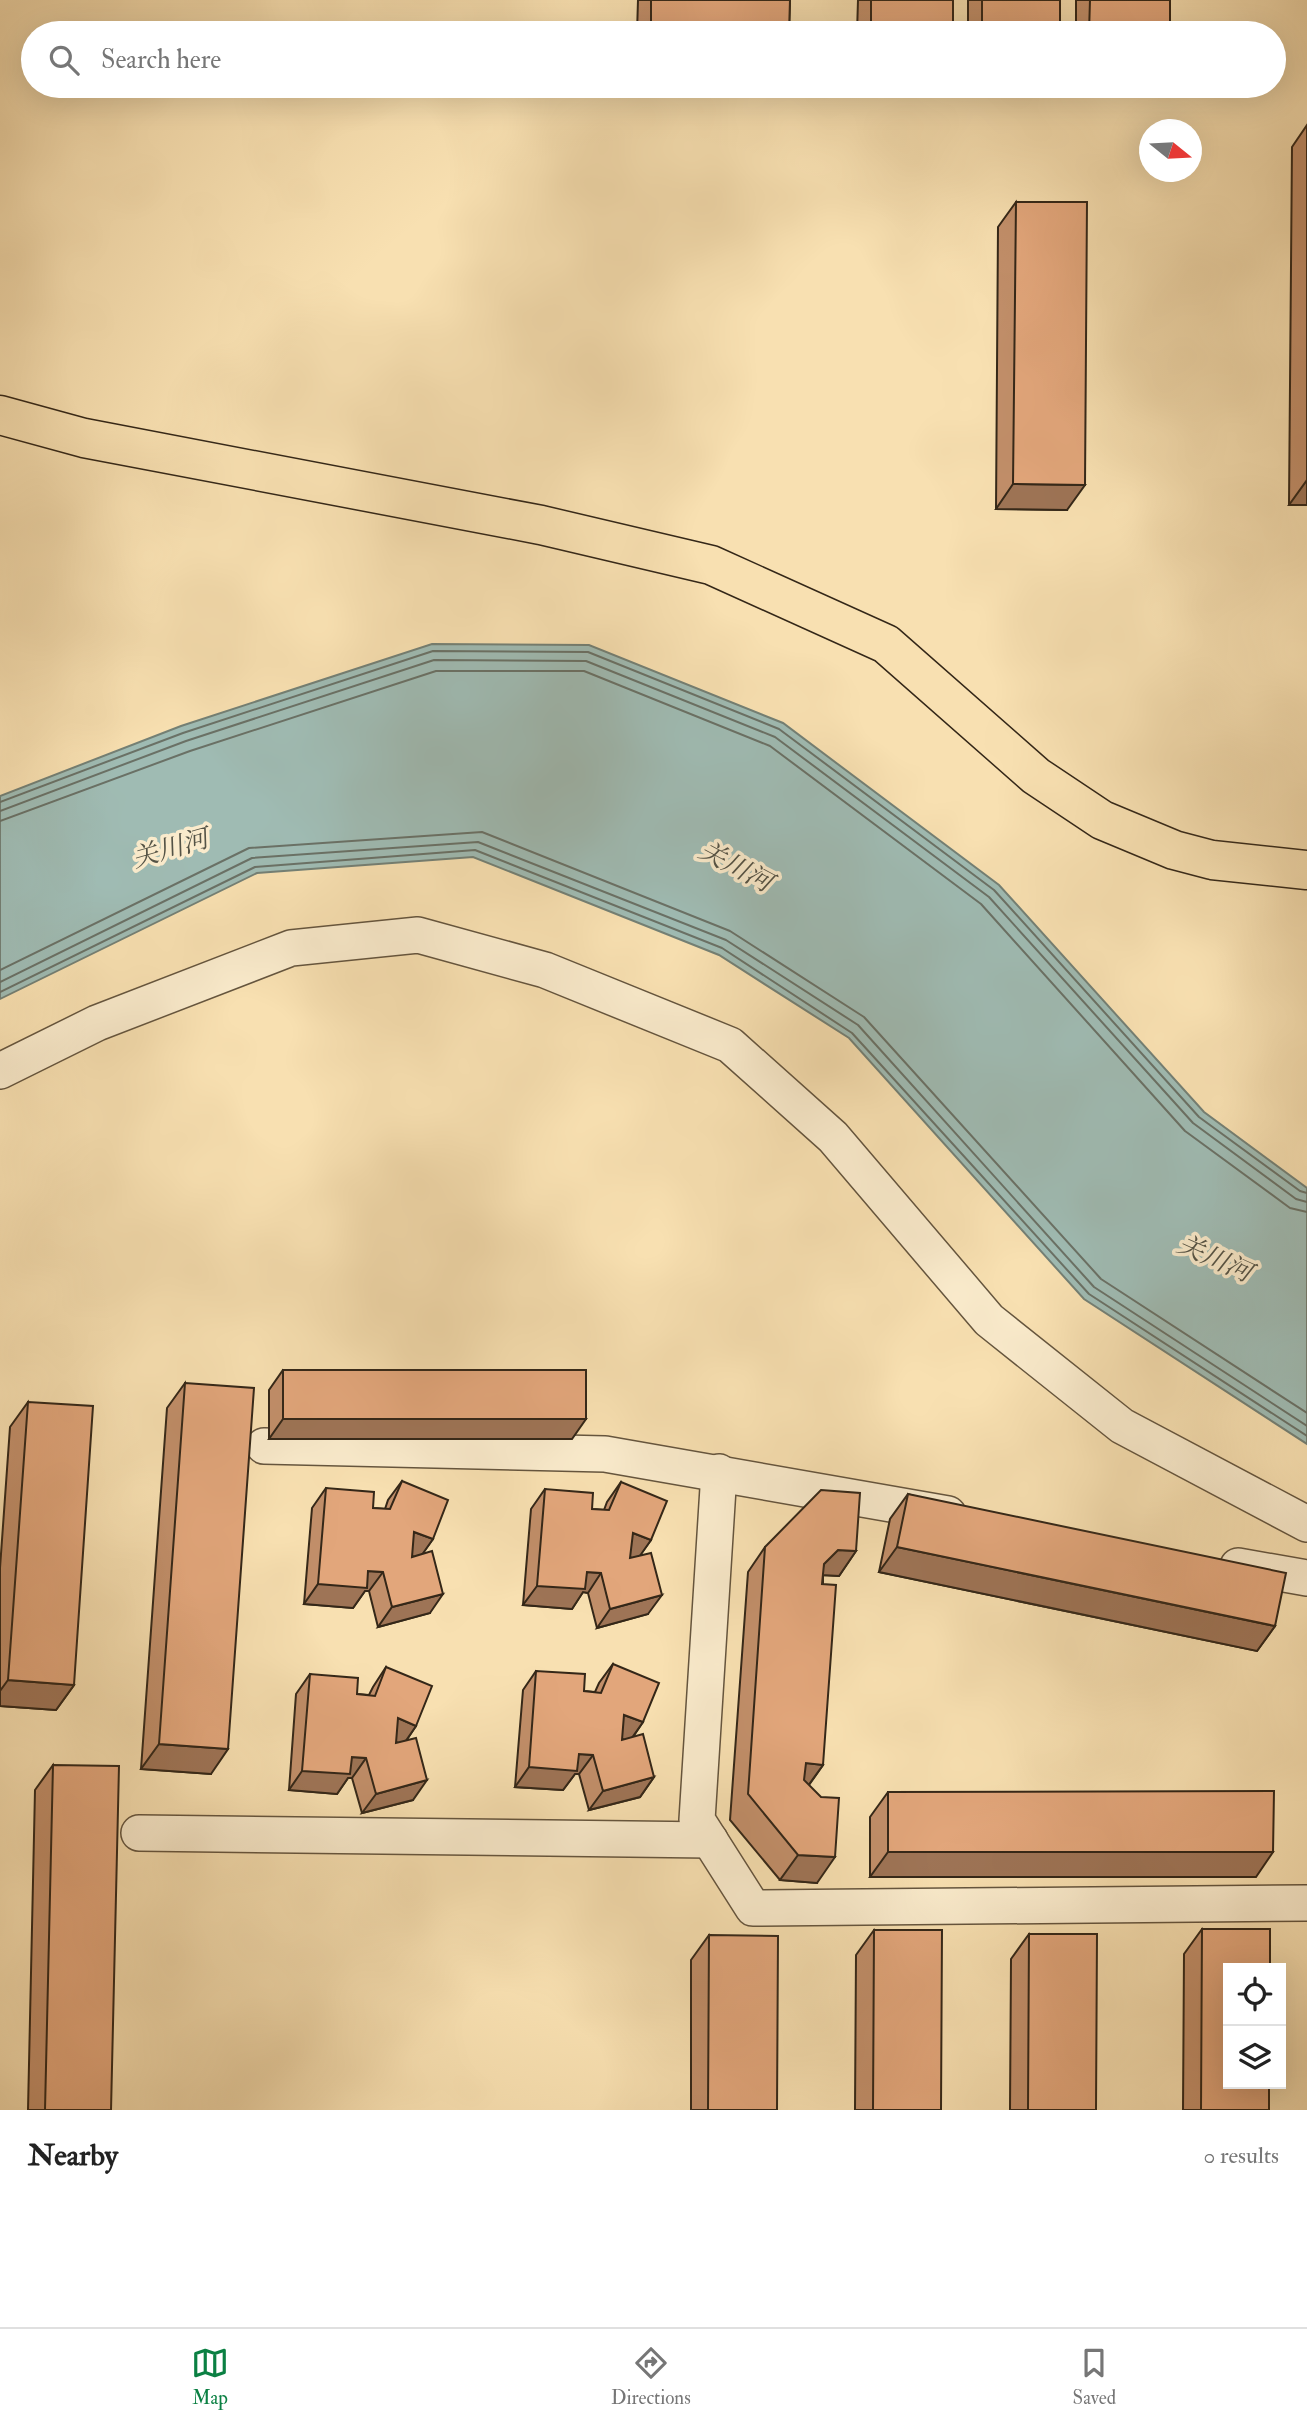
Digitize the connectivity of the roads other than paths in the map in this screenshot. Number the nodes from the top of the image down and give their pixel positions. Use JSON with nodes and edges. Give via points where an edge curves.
{"nodes":[{"id":1,"x":0,"y":415,"type":"edge"},
{"id":2,"x":1307,"y":870,"type":"edge"},
{"id":3,"x":0,"y":1071,"type":"edge"},
{"id":4,"x":264,"y":1447,"type":"dead end"},
{"id":5,"x":719,"y":1472,"type":"junction"},
{"id":6,"x":979,"y":1519,"type":"edge"},
{"id":7,"x":1307,"y":1524,"type":"edge"},
{"id":8,"x":1211,"y":1561,"type":"edge"},
{"id":9,"x":1307,"y":1578,"type":"edge"},
{"id":10,"x":139,"y":1833,"type":"dead end"},
{"id":11,"x":710,"y":1840,"type":"junction"},
{"id":12,"x":1307,"y":1903,"type":"edge"}],
"edges":[{"from":1,"to":2,"type":"main road","via":[[84,438],[541,525],[710,565],[886,644],[1036,776],[1102,820],[1200,857]]},
{"from":3,"to":7,"type":"street","via":[[97,1024],[291,948],[418,935],[545,970],[730,1045],[833,1137],[989,1320],[1122,1426]]},
{"from":4,"to":5,"type":"street","via":[[605,1454]]},
{"from":5,"to":6,"type":"street"},
{"from":5,"to":11,"type":"street","via":[[697,1820]]},
{"from":8,"to":9,"type":"street"},
{"from":10,"to":11,"type":"street"},
{"from":11,"to":12,"type":"street","via":[[753,1908]]}]}
